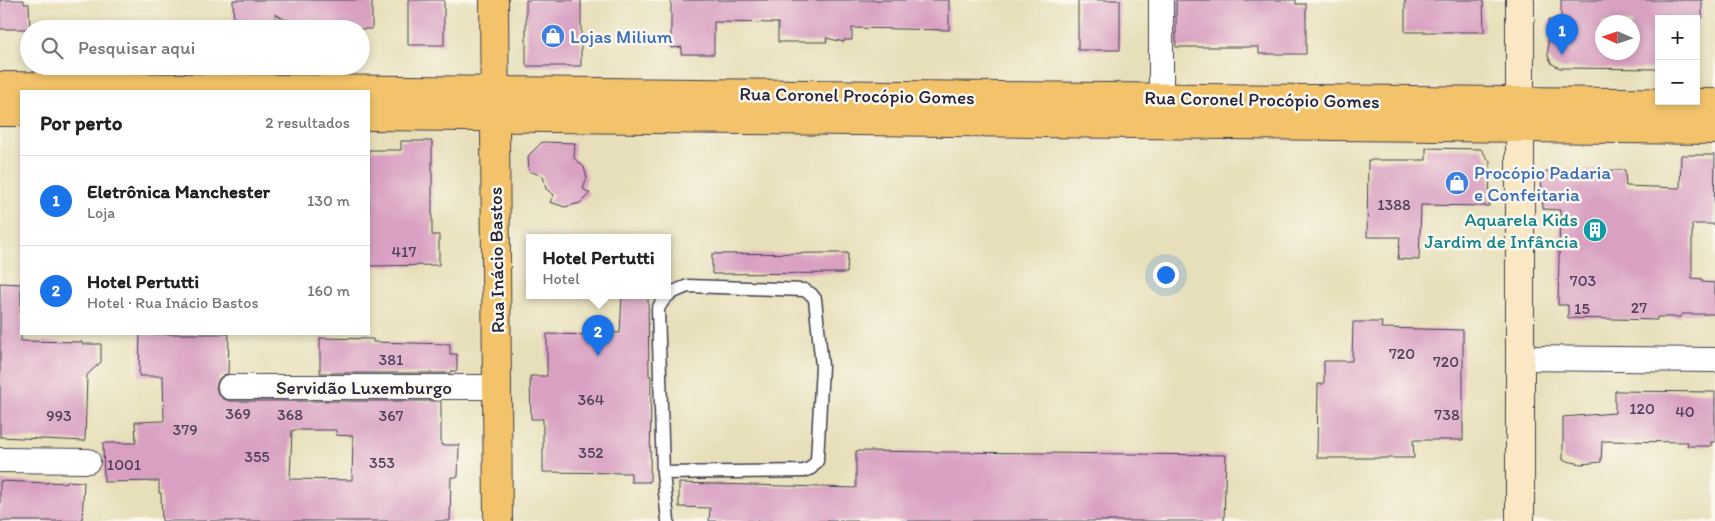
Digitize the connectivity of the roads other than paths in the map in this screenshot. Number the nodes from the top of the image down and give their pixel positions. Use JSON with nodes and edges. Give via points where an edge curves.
{"nodes":[{"id":1,"x":494,"y":0,"type":"edge"},
{"id":2,"x":1161,"y":0,"type":"edge"},
{"id":3,"x":1520,"y":0,"type":"edge"},
{"id":4,"x":0,"y":86,"type":"edge"},
{"id":5,"x":495,"y":91,"type":"junction"},
{"id":6,"x":1161,"y":98,"type":"junction"},
{"id":7,"x":1520,"y":102,"type":"junction"},
{"id":8,"x":1715,"y":103,"type":"edge"},
{"id":9,"x":0,"y":112,"type":"edge"},
{"id":10,"x":20,"y":112,"type":"edge"},
{"id":11,"x":370,"y":116,"type":"edge"},
{"id":12,"x":495,"y":118,"type":"junction"},
{"id":13,"x":1520,"y":129,"type":"junction"},
{"id":14,"x":1715,"y":130,"type":"edge"},
{"id":15,"x":671,"y":292,"type":"edge"},
{"id":16,"x":663,"y":299,"type":"edge"},
{"id":17,"x":1520,"y":358,"type":"junction"},
{"id":18,"x":1715,"y":360,"type":"edge"},
{"id":19,"x":230,"y":387,"type":"dead end"},
{"id":20,"x":497,"y":387,"type":"junction"},
{"id":21,"x":0,"y":460,"type":"edge"},
{"id":22,"x":88,"y":461,"type":"dead end"},
{"id":23,"x":663,"y":473,"type":"junction"},
{"id":24,"x":498,"y":521,"type":"edge"},
{"id":25,"x":668,"y":521,"type":"edge"},
{"id":26,"x":1520,"y":521,"type":"edge"}],
"edges":[{"from":1,"to":5,"type":"main road","name":"Rua Inácio Bastos"},
{"from":2,"to":6,"type":"street"},
{"from":3,"to":7,"type":"main road"},
{"from":4,"to":5,"type":"main road","name":"Rua Coronel Procópio Gomes"},
{"from":5,"to":6,"type":"main road","name":"Rua Coronel Procópio Gomes"},
{"from":5,"to":12,"type":"main road","name":"Rua Inácio Bastos"},
{"from":6,"to":7,"type":"main road","name":"Rua Coronel Procópio Gomes"},
{"from":7,"to":8,"type":"main road","name":"Rua Coronel Procópio Gomes"},
{"from":7,"to":13,"type":"main road"},
{"from":9,"to":10,"type":"main road"},
{"from":11,"to":12,"type":"main road","name":"Rua Coronel Procópio Gomes"},
{"from":12,"to":13,"type":"main road","name":"Rua Coronel Procópio Gomes"},
{"from":12,"to":20,"type":"main road","name":"Rua Inácio Bastos"},
{"from":13,"to":14,"type":"main road","name":"Rua Coronel Procópio Gomes"},
{"from":13,"to":17,"type":"main road"},
{"from":15,"to":23,"type":"lane","via":[[688,286],[804,290],[815,299],[822,366],[816,462],[811,468],[804,471]]},
{"from":16,"to":23,"type":"lane","via":[[658,309]]},
{"from":17,"to":18,"type":"street"},
{"from":17,"to":26,"type":"main road"},
{"from":19,"to":20,"type":"street","name":"Servidão Luxemburgo"},
{"from":20,"to":24,"type":"main road","name":"Rua Inácio Bastos"},
{"from":21,"to":22,"type":"street"},
{"from":23,"to":25,"type":"lane"}]}
